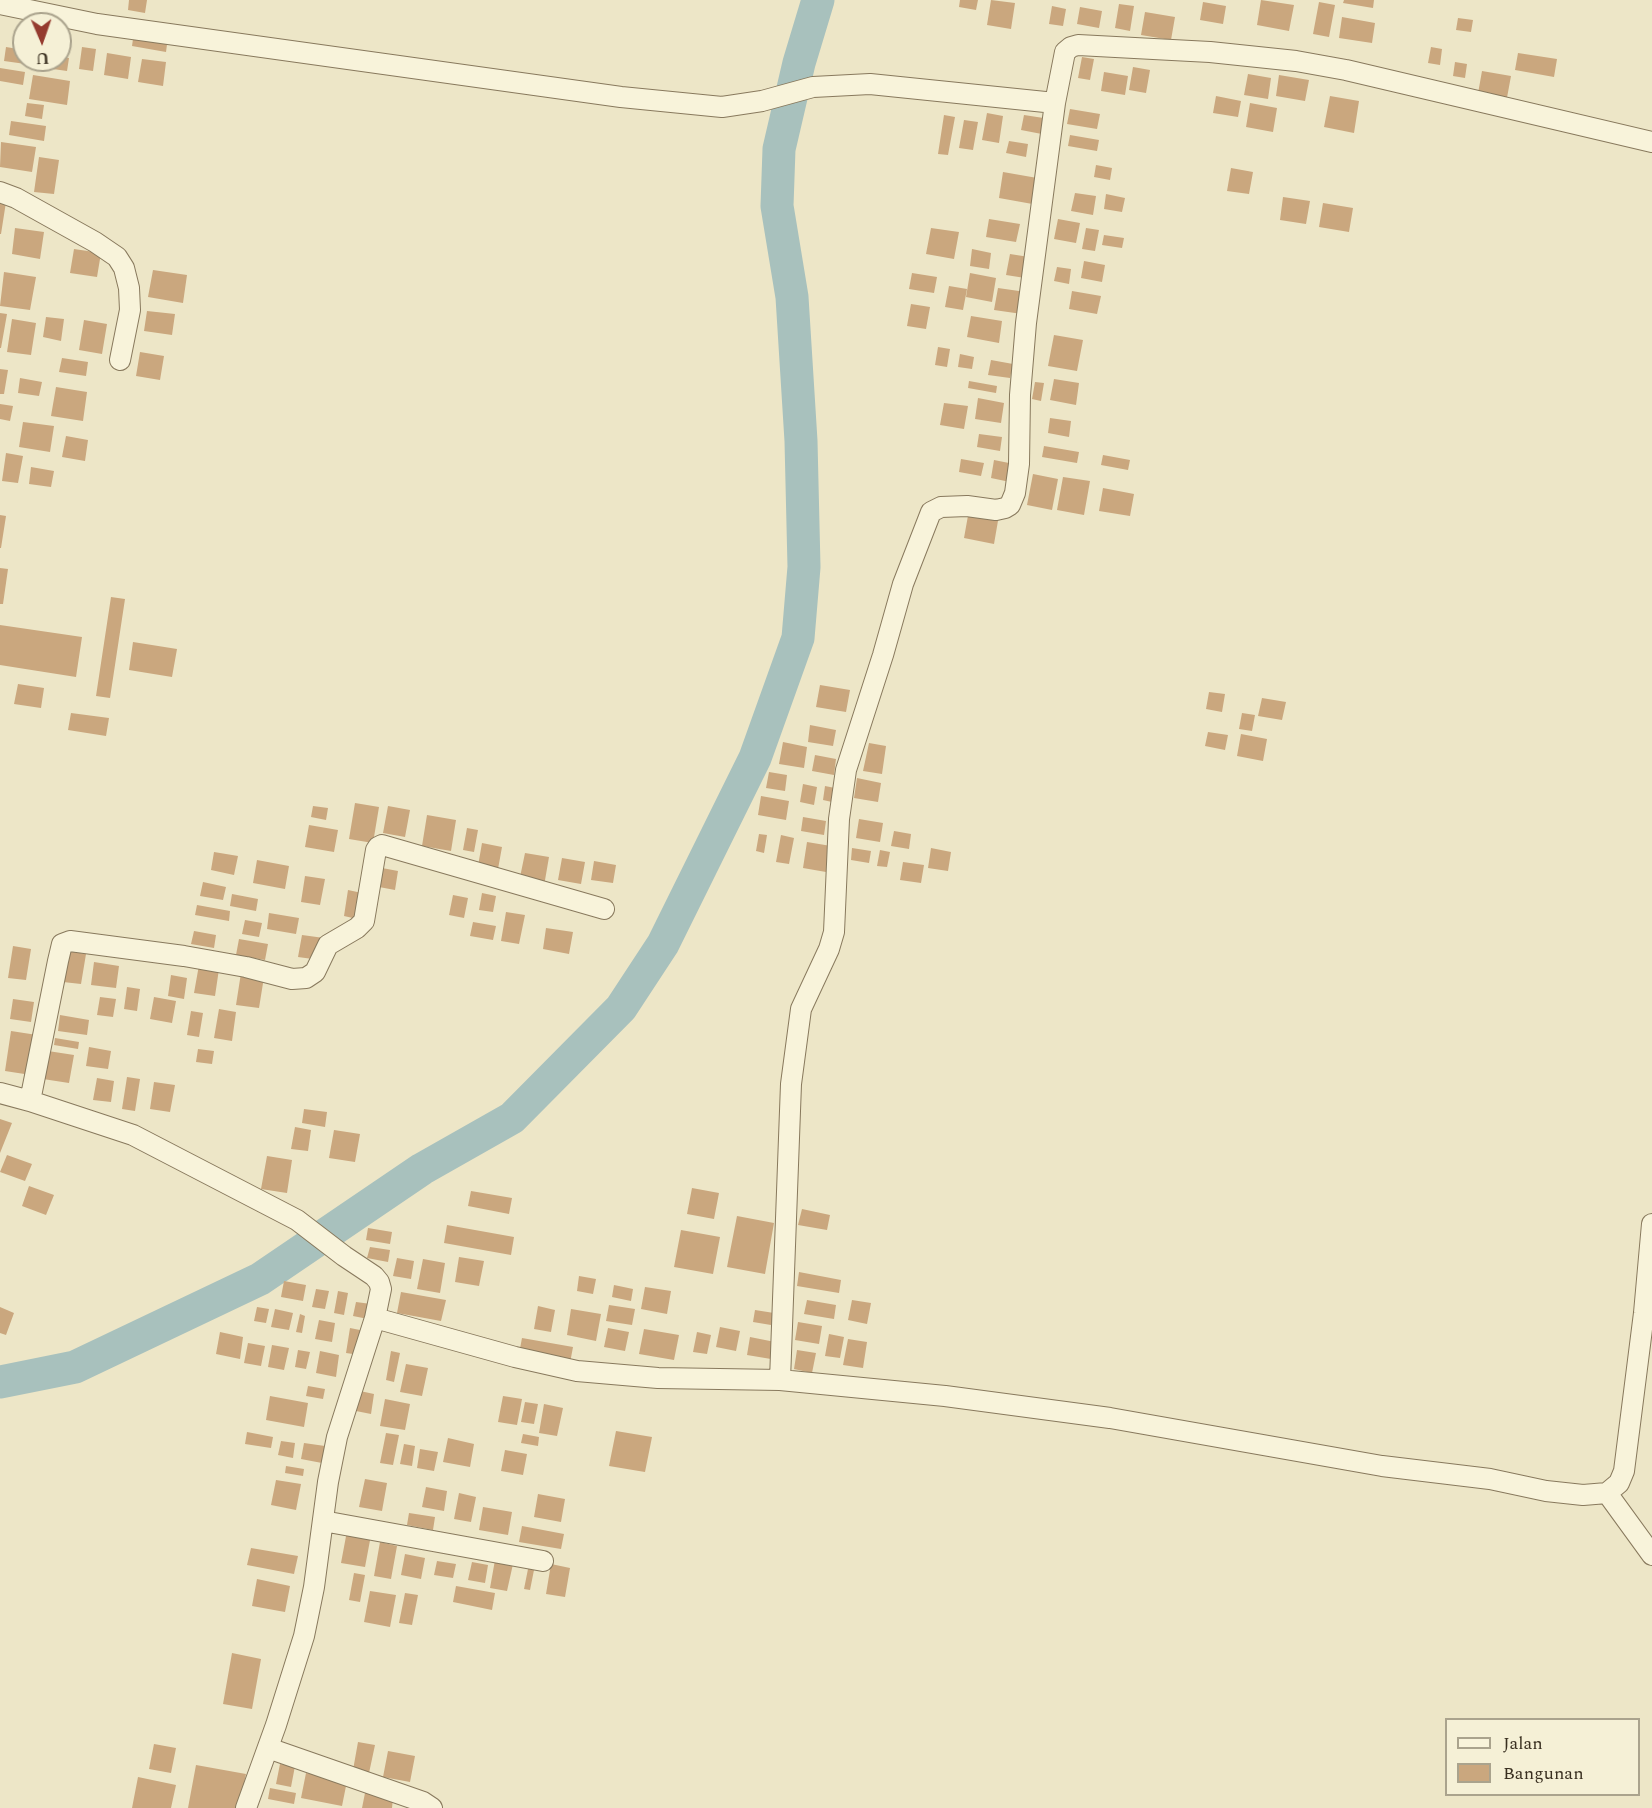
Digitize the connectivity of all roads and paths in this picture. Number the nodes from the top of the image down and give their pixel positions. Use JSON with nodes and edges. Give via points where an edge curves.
{"nodes":[{"id":1,"x":0,"y":4,"type":"edge"},
{"id":2,"x":1054,"y":103,"type":"junction"},
{"id":3,"x":1652,"y":142,"type":"edge"},
{"id":4,"x":0,"y":192,"type":"edge"},
{"id":5,"x":120,"y":360,"type":"dead end"},
{"id":6,"x":604,"y":909,"type":"dead end"},
{"id":7,"x":0,"y":1093,"type":"edge"},
{"id":8,"x":30,"y":1101,"type":"junction"},
{"id":9,"x":1652,"y":1224,"type":"edge"},
{"id":10,"x":375,"y":1318,"type":"junction"},
{"id":11,"x":780,"y":1380,"type":"junction"},
{"id":12,"x":1607,"y":1493,"type":"junction"},
{"id":13,"x":323,"y":1521,"type":"junction"},
{"id":14,"x":1652,"y":1555,"type":"edge"},
{"id":15,"x":543,"y":1561,"type":"dead end"},
{"id":16,"x":268,"y":1748,"type":"junction"},
{"id":17,"x":246,"y":1808,"type":"edge"},
{"id":18,"x":432,"y":1808,"type":"edge"}],
"edges":[{"from":1,"to":2,"type":"street","via":[[98,24],[722,108],[813,87],[870,84]]},
{"from":2,"to":3,"type":"street","via":[[1065,52],[1071,47],[1210,52],[1346,70]]},
{"from":2,"to":11,"type":"street","via":[[1026,323],[1015,493],[1005,508],[958,506],[931,512],[903,584],[846,770],[839,819],[834,932],[801,1009],[791,1084]]},
{"from":4,"to":5,"type":"street","via":[[117,257],[129,288],[130,310]]},
{"from":6,"to":8,"type":"street","via":[[382,845],[376,850],[364,921],[328,945],[315,972],[306,978],[292,979],[184,956],[70,941],[62,944]]},
{"from":7,"to":8,"type":"street"},
{"from":8,"to":10,"type":"street","via":[[133,1136],[297,1220],[379,1282]]},
{"from":9,"to":12,"type":"street","via":[[1624,1472],[1619,1483]]},
{"from":10,"to":11,"type":"street","via":[[577,1371],[658,1378]]},
{"from":10,"to":13,"type":"street","via":[[337,1437]]},
{"from":11,"to":12,"type":"street","via":[[1110,1418],[1546,1491]]},
{"from":12,"to":14,"type":"street"},
{"from":13,"to":15,"type":"street"},
{"from":13,"to":16,"type":"street","via":[[304,1636]]},
{"from":16,"to":17,"type":"street"},
{"from":16,"to":18,"type":"street"}]}
